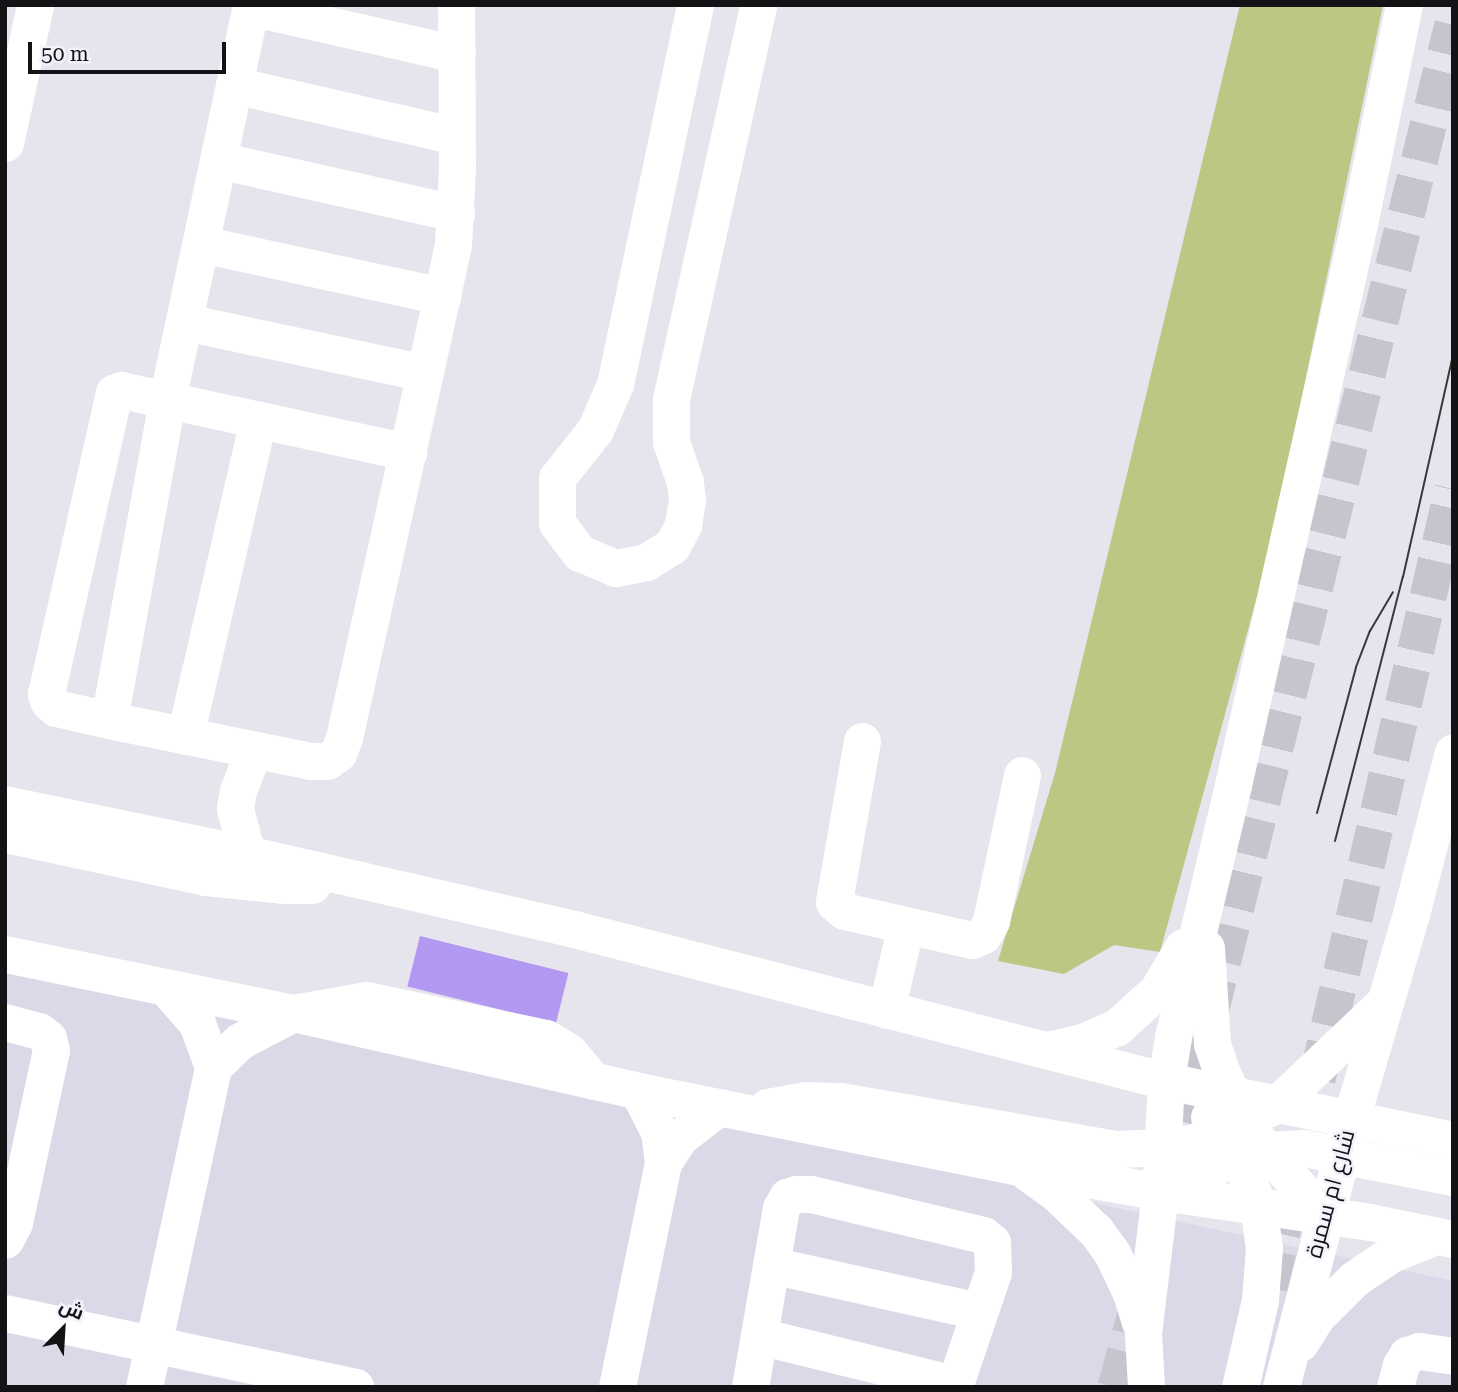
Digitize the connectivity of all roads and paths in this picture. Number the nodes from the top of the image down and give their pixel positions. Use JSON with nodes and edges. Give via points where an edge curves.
{"nodes":[{"id":1,"x":35,"y":5,"type":"edge"},
{"id":2,"x":457,"y":5,"type":"edge"},
{"id":3,"x":695,"y":5,"type":"edge"},
{"id":4,"x":758,"y":5,"type":"edge"},
{"id":5,"x":1404,"y":5,"type":"edge"},
{"id":6,"x":251,"y":6,"type":"edge"},
{"id":7,"x":457,"y":54,"type":"junction"},
{"id":8,"x":234,"y":85,"type":"junction"},
{"id":9,"x":456,"y":136,"type":"junction"},
{"id":10,"x":5,"y":144,"type":"edge"},
{"id":11,"x":218,"y":160,"type":"junction"},
{"id":12,"x":456,"y":212,"type":"junction"},
{"id":13,"x":201,"y":244,"type":"junction"},
{"id":14,"x":442,"y":296,"type":"junction"},
{"id":15,"x":185,"y":322,"type":"junction"},
{"id":16,"x":425,"y":373,"type":"junction"},
{"id":17,"x":167,"y":401,"type":"junction"},
{"id":18,"x":258,"y":420,"type":"junction"},
{"id":19,"x":408,"y":452,"type":"junction"},
{"id":20,"x":109,"y":720,"type":"junction"},
{"id":21,"x":185,"y":736,"type":"junction"},
{"id":22,"x":862,"y":741,"type":"dead end"},
{"id":23,"x":240,"y":749,"type":"junction"},
{"id":24,"x":1453,"y":752,"type":"edge"},
{"id":25,"x":1022,"y":775,"type":"dead end"},
{"id":26,"x":5,"y":784,"type":"edge"},
{"id":27,"x":5,"y":804,"type":"edge"},
{"id":28,"x":48,"y":814,"type":"junction"},
{"id":29,"x":5,"y":834,"type":"edge"},
{"id":30,"x":196,"y":843,"type":"junction"},
{"id":31,"x":247,"y":854,"type":"junction"},
{"id":32,"x":359,"y":880,"type":"junction"},
{"id":33,"x":1204,"y":909,"type":"junction"},
{"id":34,"x":906,"y":925,"type":"junction"},
{"id":35,"x":5,"y":954,"type":"edge"},
{"id":36,"x":166,"y":988,"type":"junction"},
{"id":37,"x":1385,"y":1002,"type":"junction"},
{"id":38,"x":887,"y":1010,"type":"junction"},
{"id":39,"x":293,"y":1013,"type":"junction"},
{"id":40,"x":5,"y":1022,"type":"edge"},
{"id":41,"x":1045,"y":1051,"type":"junction"},
{"id":42,"x":213,"y":1067,"type":"junction"},
{"id":43,"x":1174,"y":1082,"type":"junction"},
{"id":44,"x":638,"y":1091,"type":"junction"},
{"id":45,"x":731,"y":1109,"type":"junction"},
{"id":46,"x":1246,"y":1127,"type":"junction"},
{"id":47,"x":1346,"y":1136,"type":"junction"},
{"id":48,"x":1453,"y":1140,"type":"edge"},
{"id":49,"x":1164,"y":1147,"type":"junction"},
{"id":50,"x":663,"y":1163,"type":"junction"},
{"id":51,"x":1020,"y":1167,"type":"junction"},
{"id":52,"x":1453,"y":1177,"type":"edge"},
{"id":53,"x":1160,"y":1192,"type":"junction"},
{"id":54,"x":1258,"y":1205,"type":"junction"},
{"id":55,"x":1325,"y":1215,"type":"junction"},
{"id":56,"x":1444,"y":1238,"type":"edge"},
{"id":57,"x":5,"y":1240,"type":"edge"},
{"id":58,"x":771,"y":1265,"type":"junction"},
{"id":59,"x":979,"y":1311,"type":"junction"},
{"id":60,"x":5,"y":1313,"type":"edge"},
{"id":61,"x":1143,"y":1333,"type":"junction"},
{"id":62,"x":759,"y":1336,"type":"junction"},
{"id":63,"x":153,"y":1345,"type":"junction"},
{"id":64,"x":1453,"y":1356,"type":"edge"},
{"id":65,"x":1285,"y":1373,"type":"edge"},
{"id":66,"x":955,"y":1385,"type":"edge"},
{"id":67,"x":144,"y":1387,"type":"edge"},
{"id":68,"x":355,"y":1387,"type":"edge"},
{"id":69,"x":617,"y":1387,"type":"edge"},
{"id":70,"x":750,"y":1387,"type":"edge"},
{"id":71,"x":1146,"y":1387,"type":"edge"},
{"id":72,"x":1240,"y":1387,"type":"edge"},
{"id":73,"x":1395,"y":1387,"type":"edge"}],
"edges":[{"from":1,"to":10,"type":"street"},
{"from":2,"to":7,"type":"street"},
{"from":3,"to":4,"type":"street","via":[[615,384],[595,430],[557,478],[556,523],[580,553],[616,568],[646,562],[672,546],[683,525],[687,501],[671,442],[671,399]]},
{"from":5,"to":33,"type":"street"},
{"from":6,"to":7,"type":"street"},
{"from":6,"to":8,"type":"street"},
{"from":7,"to":9,"type":"street"},
{"from":8,"to":9,"type":"street"},
{"from":8,"to":11,"type":"street"},
{"from":9,"to":12,"type":"street"},
{"from":11,"to":12,"type":"street"},
{"from":11,"to":13,"type":"street"},
{"from":12,"to":14,"type":"street"},
{"from":13,"to":14,"type":"street"},
{"from":13,"to":15,"type":"street"},
{"from":14,"to":16,"type":"street"},
{"from":15,"to":16,"type":"street"},
{"from":15,"to":17,"type":"street"},
{"from":16,"to":19,"type":"street"},
{"from":17,"to":18,"type":"street"},
{"from":17,"to":20,"type":"street"},
{"from":17,"to":20,"type":"street","via":[[121,390],[111,398],[46,694],[57,708]]},
{"from":18,"to":19,"type":"street"},
{"from":18,"to":21,"type":"street"},
{"from":19,"to":23,"type":"street","via":[[338,753],[327,761],[310,761]]},
{"from":20,"to":21,"type":"street"},
{"from":21,"to":23,"type":"street"},
{"from":22,"to":34,"type":"street","via":[[834,902],[844,911]]},
{"from":23,"to":30,"type":"street","via":[[220,804]]},
{"from":23,"to":31,"type":"street","via":[[235,809]]},
{"from":24,"to":37,"type":"street","name":"شارع ام سمرة"},
{"from":25,"to":34,"type":"street","via":[[991,921],[983,935],[972,940]]},
{"from":26,"to":28,"type":"street"},
{"from":27,"to":28,"type":"street"},
{"from":28,"to":30,"type":"street"},
{"from":29,"to":32,"type":"street","via":[[243,883],[307,885]]},
{"from":30,"to":31,"type":"street"},
{"from":31,"to":32,"type":"street"},
{"from":32,"to":38,"type":"street","via":[[574,929]]},
{"from":33,"to":41,"type":"street","via":[[1173,967],[1138,1010],[1117,1027]]},
{"from":33,"to":43,"type":"street","via":[[1173,1037]]},
{"from":33,"to":46,"type":"street","via":[[1212,1044]]},
{"from":34,"to":38,"type":"street"},
{"from":35,"to":36,"type":"street"},
{"from":36,"to":39,"type":"street"},
{"from":36,"to":42,"type":"street","via":[[197,1023]]},
{"from":37,"to":46,"type":"street"},
{"from":37,"to":47,"type":"street","name":"شارع ام سمرة"},
{"from":38,"to":41,"type":"street"},
{"from":39,"to":42,"type":"street","via":[[240,1041]]},
{"from":39,"to":44,"type":"street"},
{"from":40,"to":57,"type":"street","via":[[39,1031],[48,1038],[51,1050],[14,1223]]},
{"from":41,"to":43,"type":"street"},
{"from":42,"to":63,"type":"street"},
{"from":43,"to":46,"type":"street"},
{"from":43,"to":49,"type":"street"},
{"from":44,"to":45,"type":"street"},
{"from":44,"to":50,"type":"street","via":[[659,1132]]},
{"from":45,"to":49,"type":"street","via":[[804,1100],[841,1101],[1117,1149]]},
{"from":45,"to":50,"type":"street","via":[[679,1138]]},
{"from":45,"to":51,"type":"street"},
{"from":46,"to":47,"type":"street"},
{"from":46,"to":49,"type":"street"},
{"from":46,"to":53,"type":"street"},
{"from":46,"to":54,"type":"street"},
{"from":46,"to":55,"type":"street"},
{"from":47,"to":48,"type":"street"},
{"from":47,"to":52,"type":"street"},
{"from":47,"to":55,"type":"street","name":"شارع ام سمرة"},
{"from":49,"to":53,"type":"street"},
{"from":50,"to":69,"type":"street"},
{"from":51,"to":53,"type":"street"},
{"from":51,"to":61,"type":"street","via":[[1096,1231],[1131,1293]]},
{"from":53,"to":54,"type":"street"},
{"from":53,"to":61,"type":"street"},
{"from":54,"to":55,"type":"street"},
{"from":54,"to":72,"type":"street","via":[[1264,1248],[1260,1300]]},
{"from":55,"to":56,"type":"street"},
{"from":55,"to":65,"type":"street","name":"شارع ام سمرة"},
{"from":56,"to":65,"type":"street","via":[[1391,1254],[1354,1279],[1316,1317]]},
{"from":58,"to":59,"type":"street"},
{"from":58,"to":59,"type":"street","via":[[787,1197],[811,1194],[983,1235],[992,1242],[994,1255]]},
{"from":58,"to":62,"type":"street"},
{"from":59,"to":66,"type":"street"},
{"from":60,"to":63,"type":"street"},
{"from":61,"to":71,"type":"street"},
{"from":62,"to":66,"type":"street"},
{"from":62,"to":70,"type":"street"},
{"from":63,"to":67,"type":"street"},
{"from":63,"to":68,"type":"street"},
{"from":64,"to":73,"type":"street","via":[[1419,1351],[1407,1355]]}]}
